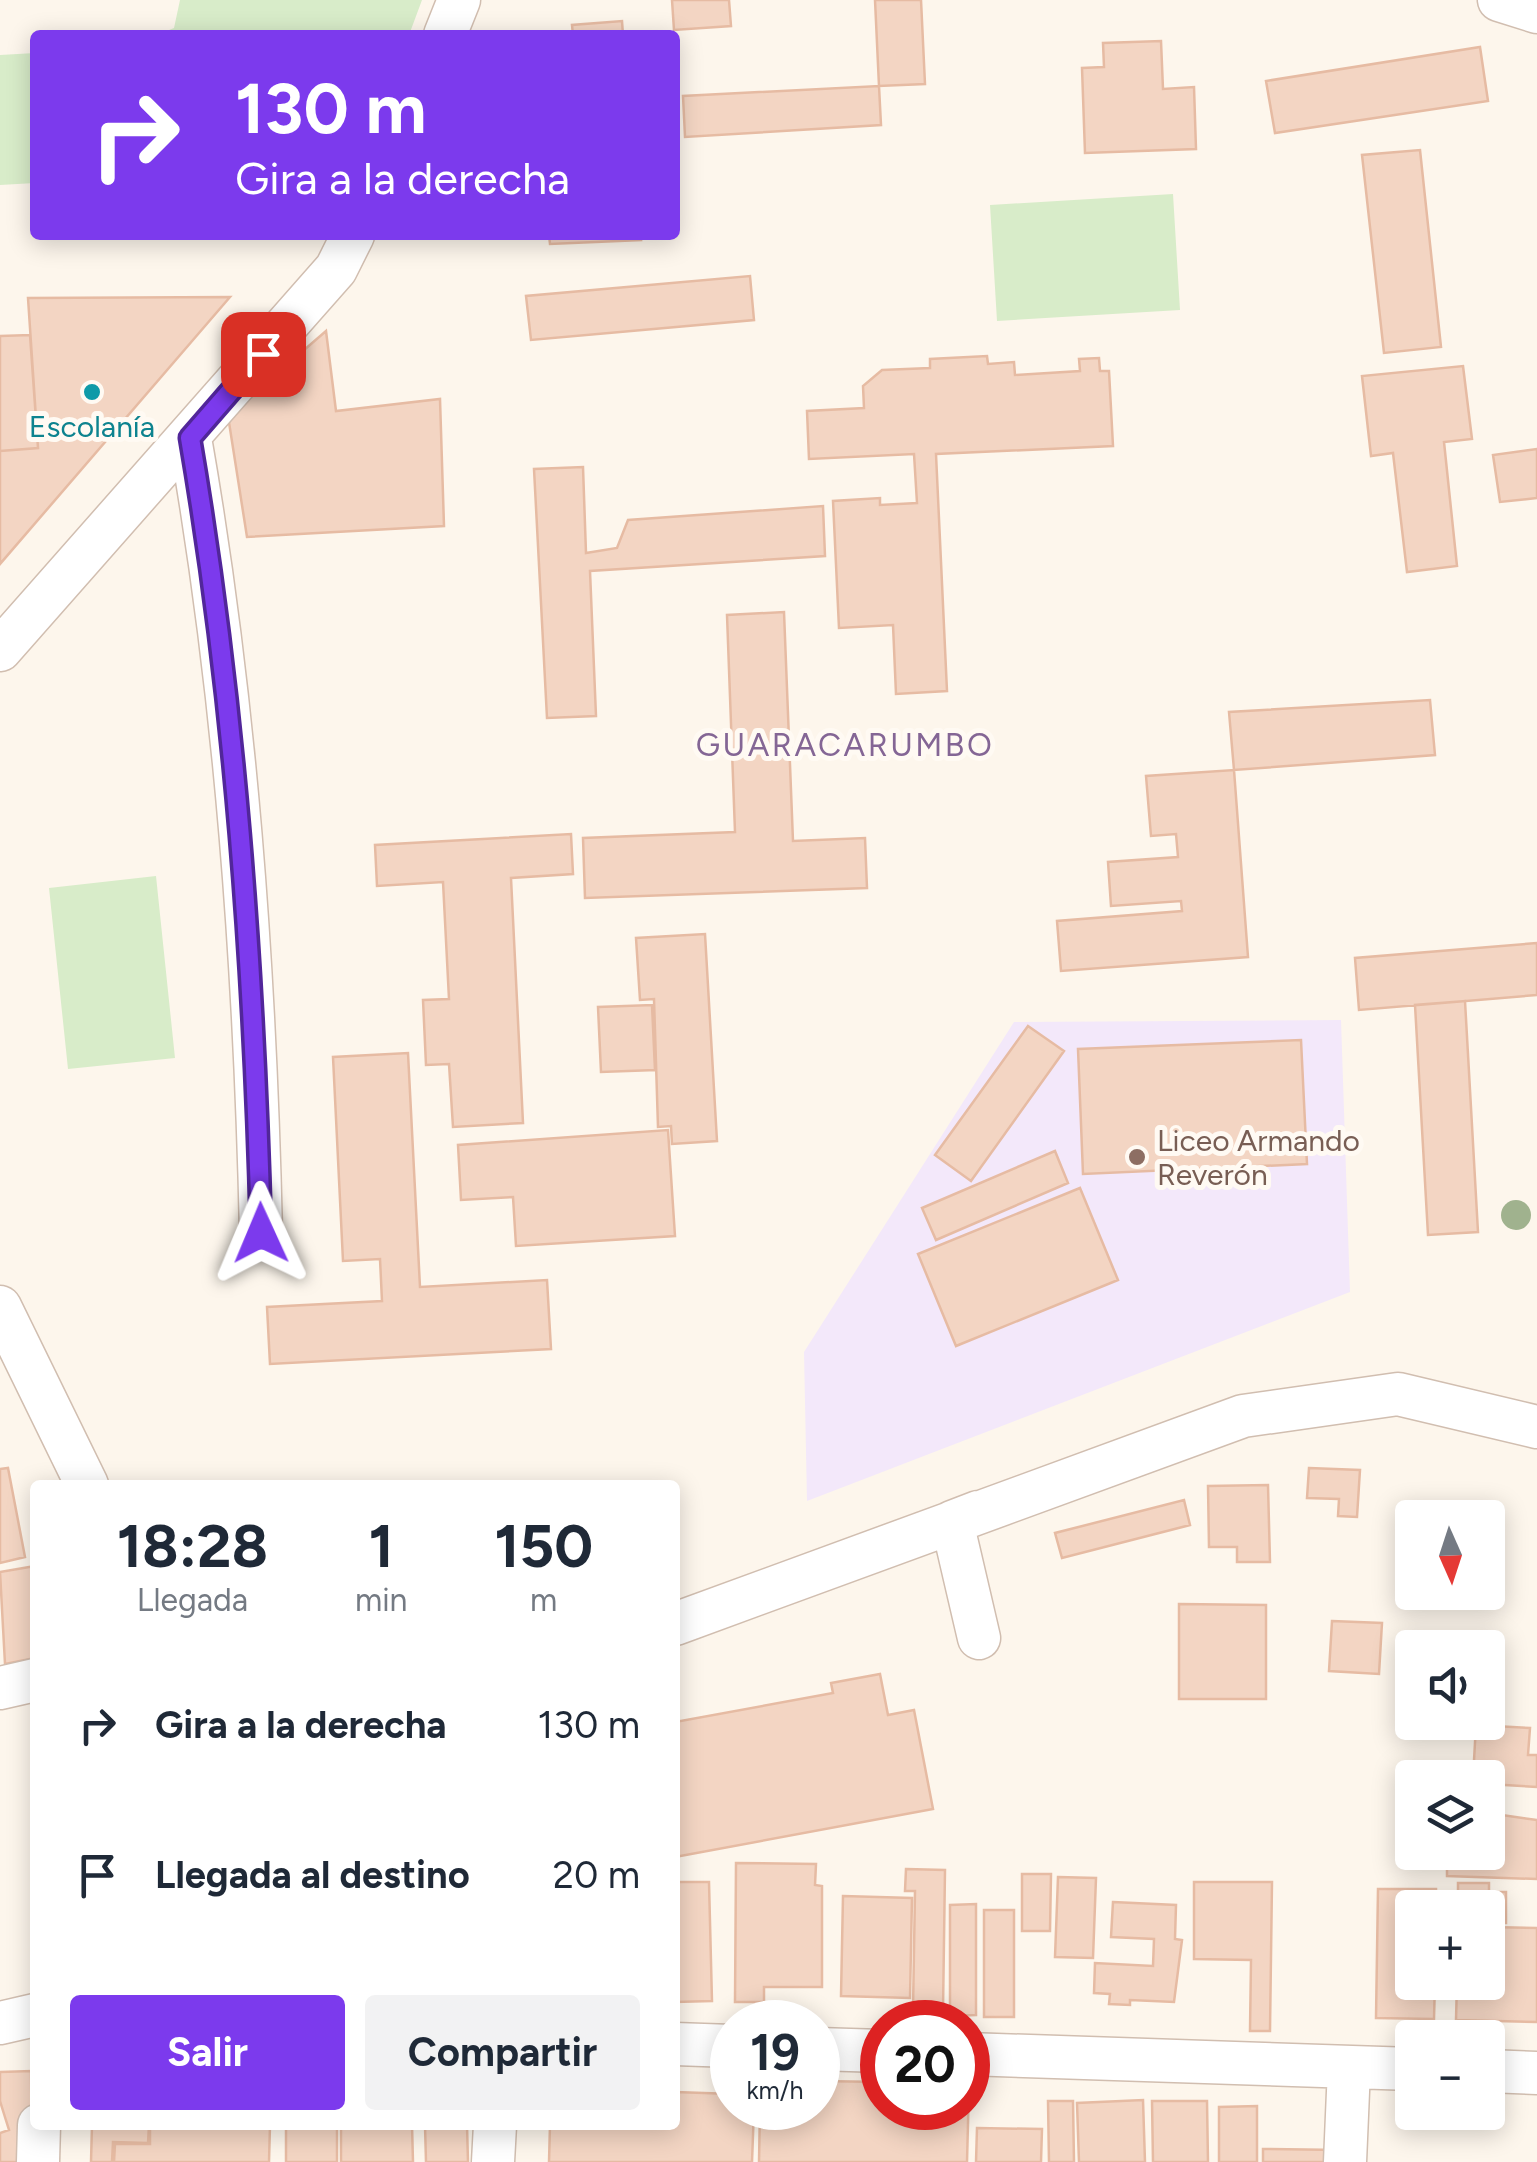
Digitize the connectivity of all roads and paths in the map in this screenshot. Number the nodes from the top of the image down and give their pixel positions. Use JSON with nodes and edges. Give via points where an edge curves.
{"nodes":[{"id":1,"x":460,"y":0,"type":"edge"},
{"id":2,"x":1499,"y":0,"type":"edge"},
{"id":3,"x":1537,"y":12,"type":"edge"},
{"id":4,"x":448,"y":30,"type":"edge"},
{"id":5,"x":351,"y":240,"type":"edge"},
{"id":6,"x":190,"y":438,"type":"junction"},
{"id":7,"x":0,"y":650,"type":"edge"},
{"id":8,"x":261,"y":1233,"type":"dead end"},
{"id":9,"x":0,"y":1307,"type":"edge"},
{"id":10,"x":1529,"y":1430,"type":"edge"},
{"id":11,"x":85,"y":1480,"type":"edge"},
{"id":12,"x":952,"y":1522,"type":"junction"},
{"id":13,"x":680,"y":1622,"type":"edge"},
{"id":14,"x":979,"y":1638,"type":"dead end"},
{"id":15,"x":30,"y":1681,"type":"edge"},
{"id":16,"x":0,"y":1688,"type":"edge"},
{"id":17,"x":30,"y":2016,"type":"edge"},
{"id":18,"x":0,"y":2023,"type":"edge"},
{"id":19,"x":680,"y":2044,"type":"edge"},
{"id":20,"x":710,"y":2045,"type":"edge"},
{"id":21,"x":990,"y":2055,"type":"edge"},
{"id":22,"x":1348,"y":2068,"type":"junction"},
{"id":23,"x":1395,"y":2069,"type":"edge"},
{"id":24,"x":1505,"y":2072,"type":"edge"},
{"id":25,"x":1537,"y":2073,"type":"edge"},
{"id":26,"x":40,"y":2130,"type":"edge"},
{"id":27,"x":495,"y":2130,"type":"edge"},
{"id":28,"x":38,"y":2162,"type":"edge"},
{"id":29,"x":493,"y":2162,"type":"edge"},
{"id":30,"x":1345,"y":2162,"type":"edge"}],
"edges":[{"from":1,"to":4,"type":"street"},
{"from":2,"to":3,"type":"street"},
{"from":5,"to":6,"type":"street","via":[[336,270]]},
{"from":6,"to":7,"type":"street"},
{"from":6,"to":8,"type":"street","via":[[217,591],[234,777],[253,1005]]},
{"from":9,"to":11,"type":"street"},
{"from":10,"to":12,"type":"street","via":[[1398,1394],[1243,1416]]},
{"from":12,"to":13,"type":"street"},
{"from":12,"to":14,"type":"street"},
{"from":15,"to":16,"type":"street"},
{"from":17,"to":18,"type":"street"},
{"from":19,"to":20,"type":"street"},
{"from":21,"to":22,"type":"street"},
{"from":22,"to":23,"type":"street"},
{"from":22,"to":30,"type":"street"},
{"from":24,"to":25,"type":"street"},
{"from":26,"to":28,"type":"street"},
{"from":27,"to":29,"type":"street"}]}
